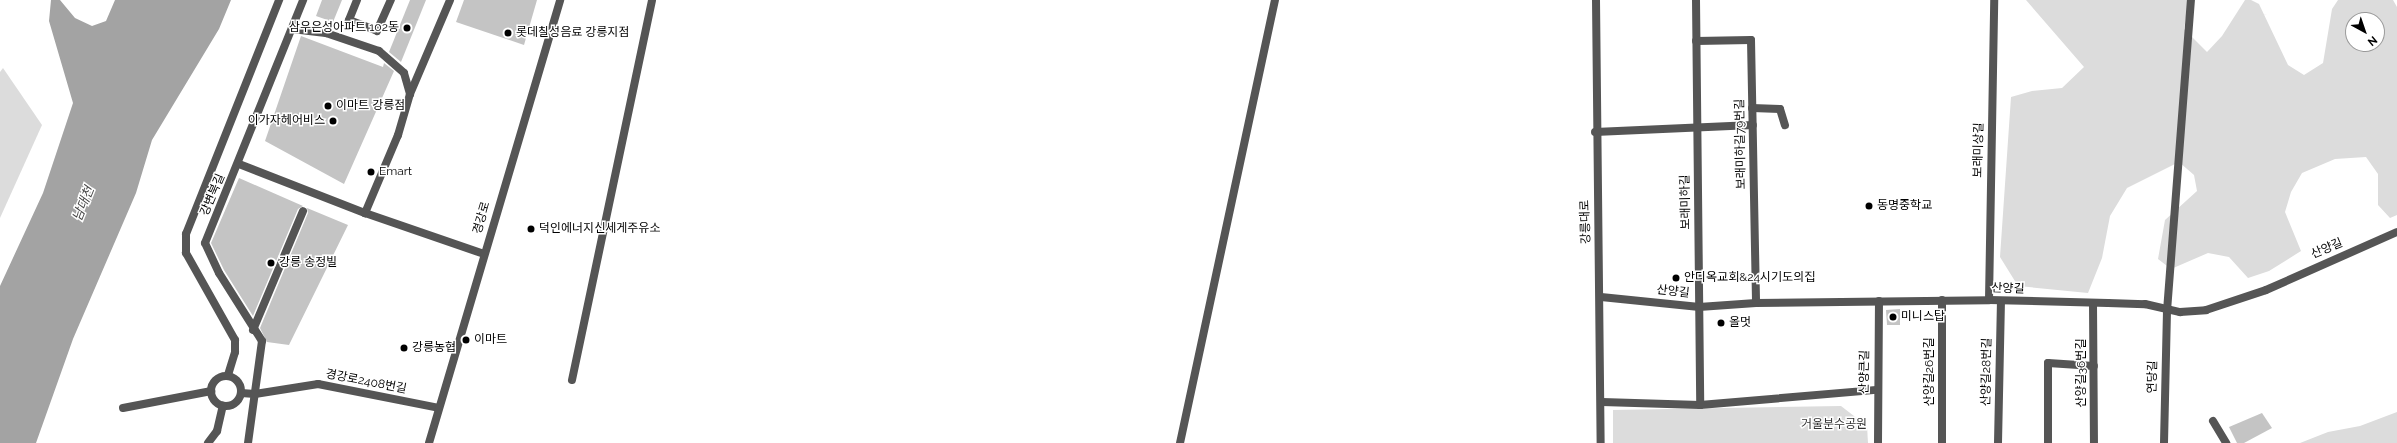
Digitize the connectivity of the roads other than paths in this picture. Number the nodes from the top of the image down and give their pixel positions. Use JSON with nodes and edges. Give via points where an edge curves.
{"nodes":[{"id":1,"x":279,"y":0,"type":"edge"},
{"id":2,"x":304,"y":0,"type":"edge"},
{"id":3,"x":357,"y":0,"type":"edge"},
{"id":4,"x":391,"y":0,"type":"edge"},
{"id":5,"x":450,"y":0,"type":"edge"},
{"id":6,"x":560,"y":0,"type":"edge"},
{"id":7,"x":652,"y":0,"type":"edge"},
{"id":8,"x":1275,"y":0,"type":"edge"},
{"id":9,"x":1596,"y":0,"type":"edge"},
{"id":10,"x":1696,"y":0,"type":"edge"},
{"id":11,"x":1994,"y":0,"type":"edge"},
{"id":12,"x":2191,"y":0,"type":"edge"},
{"id":13,"x":292,"y":29,"type":"junction"},
{"id":14,"x":1696,"y":41,"type":"junction"},
{"id":15,"x":410,"y":94,"type":"junction"},
{"id":16,"x":1752,"y":108,"type":"junction"},
{"id":17,"x":1697,"y":125,"type":"junction"},
{"id":18,"x":1753,"y":125,"type":"junction"},
{"id":19,"x":1785,"y":125,"type":"dead end"},
{"id":20,"x":1595,"y":132,"type":"junction"},
{"id":21,"x":239,"y":164,"type":"junction"},
{"id":22,"x":303,"y":211,"type":"dead end"},
{"id":23,"x":365,"y":213,"type":"junction"},
{"id":24,"x":2397,"y":232,"type":"edge"},
{"id":25,"x":484,"y":254,"type":"junction"},
{"id":26,"x":1601,"y":297,"type":"junction"},
{"id":27,"x":1942,"y":300,"type":"junction"},
{"id":28,"x":1989,"y":300,"type":"junction"},
{"id":29,"x":1879,"y":301,"type":"junction"},
{"id":30,"x":2001,"y":301,"type":"junction"},
{"id":31,"x":1756,"y":303,"type":"junction"},
{"id":32,"x":2093,"y":304,"type":"junction"},
{"id":33,"x":1699,"y":307,"type":"junction"},
{"id":34,"x":2167,"y":311,"type":"junction"},
{"id":35,"x":253,"y":330,"type":"junction"},
{"id":36,"x":2094,"y":366,"type":"junction"},
{"id":37,"x":228,"y":375,"type":"junction"},
{"id":38,"x":572,"y":380,"type":"dead end"},
{"id":39,"x":1876,"y":390,"type":"junction"},
{"id":40,"x":211,"y":392,"type":"junction"},
{"id":41,"x":241,"y":393,"type":"junction"},
{"id":42,"x":255,"y":394,"type":"junction"},
{"id":43,"x":1602,"y":402,"type":"junction"},
{"id":44,"x":1700,"y":405,"type":"junction"},
{"id":45,"x":223,"y":406,"type":"junction"},
{"id":46,"x":123,"y":408,"type":"dead end"},
{"id":47,"x":439,"y":408,"type":"junction"},
{"id":48,"x":2213,"y":421,"type":"dead end"},
{"id":49,"x":208,"y":443,"type":"edge"},
{"id":50,"x":248,"y":443,"type":"edge"},
{"id":51,"x":429,"y":443,"type":"edge"},
{"id":52,"x":1180,"y":443,"type":"edge"},
{"id":53,"x":1602,"y":443,"type":"edge"},
{"id":54,"x":1878,"y":443,"type":"edge"},
{"id":55,"x":1942,"y":443,"type":"edge"},
{"id":56,"x":1998,"y":443,"type":"edge"},
{"id":57,"x":2048,"y":443,"type":"edge"},
{"id":58,"x":2094,"y":443,"type":"edge"},
{"id":59,"x":2164,"y":443,"type":"edge"},
{"id":60,"x":2226,"y":443,"type":"edge"}],
"edges":[{"from":1,"to":37,"type":"street","via":[[186,234],[186,253],[235,340],[235,352]]},
{"from":2,"to":13,"type":"street","name":"강변북길"},
{"from":3,"to":4,"type":"street","via":[[349,20],[377,31]]},
{"from":5,"to":15,"type":"street"},
{"from":6,"to":25,"type":"street","name":"경강로"},
{"from":7,"to":38,"type":"street"},
{"from":8,"to":52,"type":"street"},
{"from":9,"to":20,"type":"street","name":"강릉대로"},
{"from":10,"to":14,"type":"street","name":"보래미하길"},
{"from":11,"to":28,"type":"street","name":"보래미상길"},
{"from":12,"to":34,"type":"street","name":"연당길"},
{"from":13,"to":15,"type":"street","via":[[326,33],[379,51],[404,73]]},
{"from":13,"to":21,"type":"street","name":"강변북길"},
{"from":14,"to":16,"type":"street","name":"보래미하길79번길","via":[[1751,40]]},
{"from":14,"to":17,"type":"street","name":"보래미하길"},
{"from":15,"to":23,"type":"street","via":[[398,135]]},
{"from":16,"to":18,"type":"street","name":"보래미하길79번길"},
{"from":16,"to":19,"type":"street","via":[[1780,109]]},
{"from":17,"to":18,"type":"street"},
{"from":17,"to":20,"type":"street"},
{"from":17,"to":33,"type":"street","name":"보래미하길"},
{"from":18,"to":31,"type":"street","name":"보래미하길79번길"},
{"from":20,"to":26,"type":"street","name":"강릉대로"},
{"from":21,"to":23,"type":"street"},
{"from":21,"to":35,"type":"street","name":"강변북길","via":[[205,248]]},
{"from":22,"to":35,"type":"street"},
{"from":23,"to":25,"type":"street"},
{"from":24,"to":34,"type":"street","name":"산양길","via":[[2266,290],[2206,310]]},
{"from":25,"to":47,"type":"street","name":"경강로"},
{"from":26,"to":33,"type":"street","name":"산양길"},
{"from":26,"to":43,"type":"street","name":"강릉대로"},
{"from":27,"to":28,"type":"street","name":"산양길"},
{"from":27,"to":29,"type":"street","name":"산양길"},
{"from":27,"to":55,"type":"street","name":"산양길26번길"},
{"from":28,"to":30,"type":"street","name":"산양길"},
{"from":29,"to":31,"type":"street","name":"산양길"},
{"from":29,"to":39,"type":"street","name":"산양큰길"},
{"from":30,"to":32,"type":"street","name":"산양길"},
{"from":30,"to":56,"type":"street","name":"산양길28번길"},
{"from":31,"to":33,"type":"street","name":"산양길"},
{"from":32,"to":34,"type":"street","name":"산양길","via":[[2145,304]]},
{"from":32,"to":36,"type":"street","name":"산양길36번길"},
{"from":33,"to":44,"type":"street","name":"보래미하길"},
{"from":34,"to":59,"type":"street","name":"연당길"},
{"from":35,"to":42,"type":"street","name":"강변북길","via":[[262,341]]},
{"from":36,"to":57,"type":"street","via":[[2048,363]]},
{"from":36,"to":58,"type":"street","name":"산양길36번길"},
{"from":37,"to":40,"type":"street","via":[[214,382]]},
{"from":37,"to":41,"type":"street","via":[[237,380]]},
{"from":39,"to":44,"type":"street"},
{"from":39,"to":54,"type":"street","name":"산양큰길"},
{"from":40,"to":45,"type":"street","via":[[214,401]]},
{"from":40,"to":46,"type":"street"},
{"from":41,"to":42,"type":"street","name":"경강로2408번길"},
{"from":41,"to":45,"type":"street","via":[[233,405]]},
{"from":42,"to":47,"type":"street","name":"경강로2408번길","via":[[318,384]]},
{"from":42,"to":50,"type":"street","name":"강변북길"},
{"from":43,"to":44,"type":"street"},
{"from":43,"to":53,"type":"street","name":"강릉대로"},
{"from":45,"to":49,"type":"street","via":[[217,431]]},
{"from":47,"to":51,"type":"street","name":"경강로"},
{"from":48,"to":60,"type":"street"}]}
